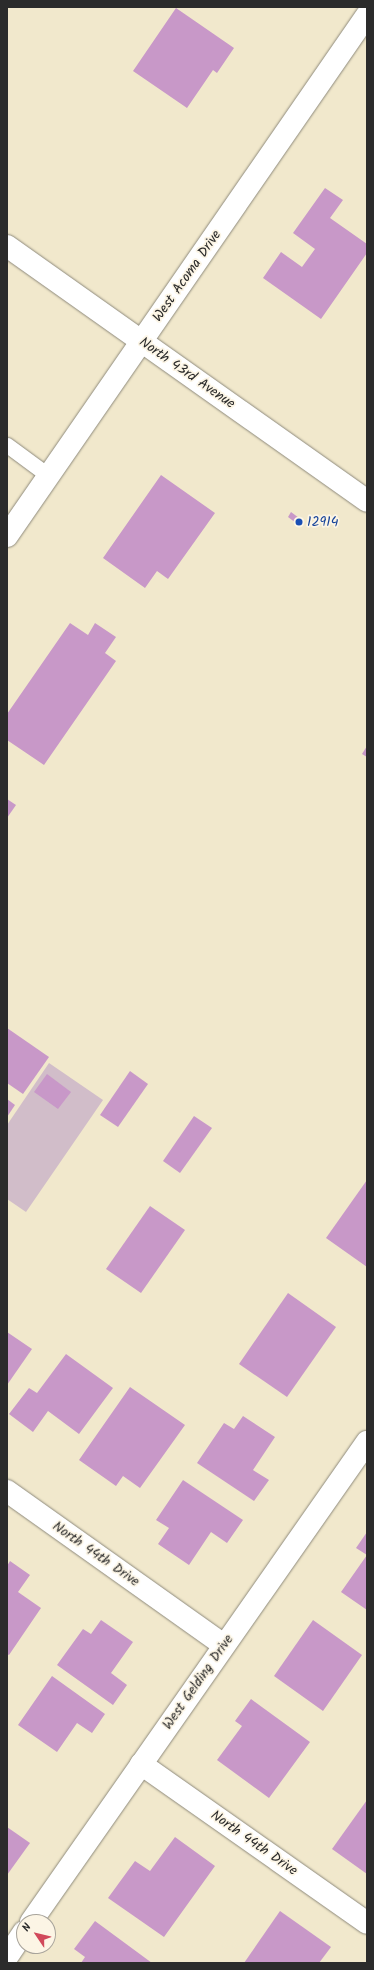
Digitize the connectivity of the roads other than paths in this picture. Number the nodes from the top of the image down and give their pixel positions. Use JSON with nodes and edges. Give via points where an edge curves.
{"nodes":[{"id":1,"x":367,"y":15,"type":"edge"},
{"id":2,"x":7,"y":246,"type":"edge"},
{"id":3,"x":142,"y":342,"type":"junction"},
{"id":4,"x":7,"y":445,"type":"edge"},
{"id":5,"x":49,"y":476,"type":"junction"},
{"id":6,"x":367,"y":501,"type":"edge"},
{"id":7,"x":7,"y":536,"type":"edge"},
{"id":8,"x":367,"y":1442,"type":"edge"},
{"id":9,"x":7,"y":1491,"type":"edge"},
{"id":10,"x":224,"y":1645,"type":"junction"},
{"id":11,"x":141,"y":1764,"type":"junction"},
{"id":12,"x":37,"y":1914,"type":"edge"},
{"id":13,"x":367,"y":1922,"type":"edge"},
{"id":14,"x":16,"y":1944,"type":"edge"},
{"id":15,"x":7,"y":1957,"type":"edge"}],
"edges":[{"from":1,"to":3,"type":"street","name":"West Acoma Drive"},
{"from":2,"to":3,"type":"street","name":"North 43rd Avenue"},
{"from":3,"to":5,"type":"street","name":"West Acoma Drive"},
{"from":3,"to":6,"type":"street","name":"North 43rd Avenue"},
{"from":4,"to":5,"type":"lane"},
{"from":5,"to":7,"type":"street","name":"West Acoma Drive"},
{"from":8,"to":10,"type":"street","name":"West Gelding Drive"},
{"from":9,"to":10,"type":"street","name":"North 44th Drive"},
{"from":10,"to":11,"type":"street","name":"West Gelding Drive"},
{"from":11,"to":12,"type":"street","name":"West Gelding Drive"},
{"from":11,"to":13,"type":"street","name":"North 44th Drive"},
{"from":14,"to":15,"type":"street"}]}
